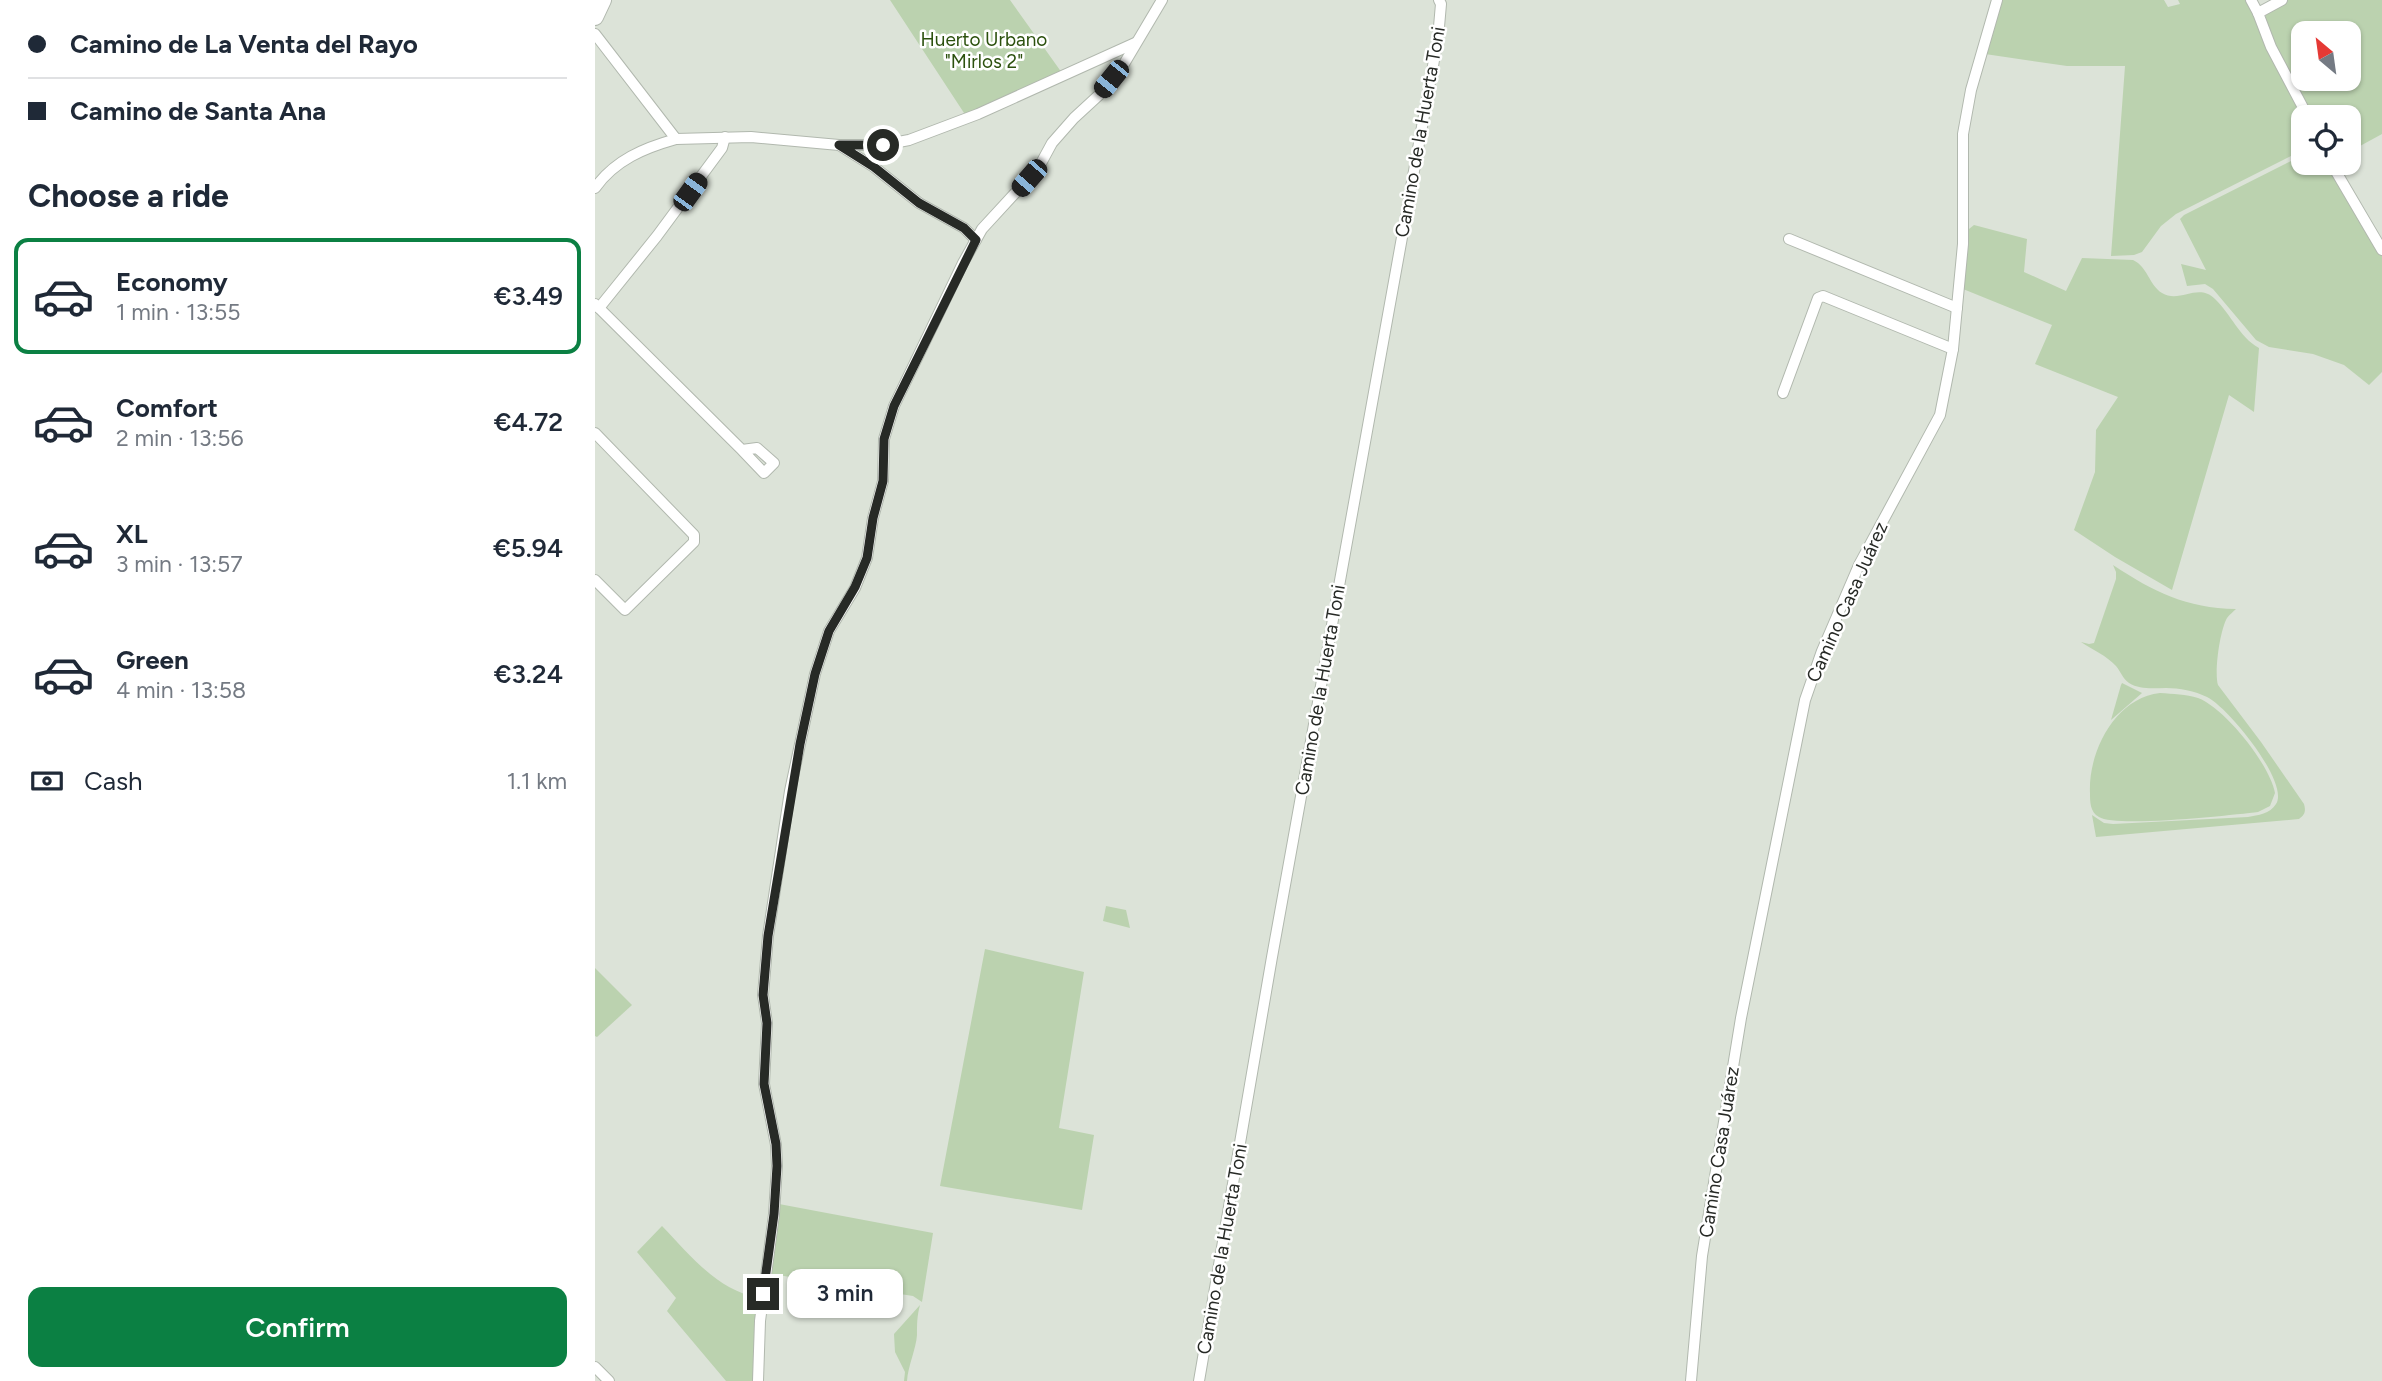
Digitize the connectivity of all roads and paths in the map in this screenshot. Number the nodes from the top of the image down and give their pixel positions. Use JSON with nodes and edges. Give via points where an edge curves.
{"nodes":[{"id":1,"x":603,"y":0,"type":"edge"},
{"id":2,"x":1162,"y":0,"type":"edge"},
{"id":3,"x":1439,"y":0,"type":"edge"},
{"id":4,"x":1997,"y":0,"type":"edge"},
{"id":5,"x":2251,"y":0,"type":"edge"},
{"id":6,"x":2282,"y":0,"type":"edge"},
{"id":7,"x":2258,"y":13,"type":"junction"},
{"id":8,"x":595,"y":17,"type":"edge"},
{"id":9,"x":595,"y":34,"type":"edge"},
{"id":10,"x":1141,"y":39,"type":"junction"},
{"id":11,"x":2302,"y":105,"type":"edge"},
{"id":12,"x":725,"y":138,"type":"junction"},
{"id":13,"x":676,"y":139,"type":"junction"},
{"id":14,"x":839,"y":145,"type":"junction"},
{"id":15,"x":2339,"y":175,"type":"edge"},
{"id":16,"x":595,"y":188,"type":"edge"},
{"id":17,"x":1789,"y":239,"type":"dead end"},
{"id":18,"x":976,"y":240,"type":"junction"},
{"id":19,"x":2382,"y":250,"type":"edge"},
{"id":20,"x":597,"y":306,"type":"edge"},
{"id":21,"x":1957,"y":308,"type":"junction"},
{"id":22,"x":1953,"y":349,"type":"junction"},
{"id":23,"x":1783,"y":393,"type":"dead end"},
{"id":24,"x":595,"y":433,"type":"edge"},
{"id":25,"x":742,"y":450,"type":"dead end"},
{"id":26,"x":595,"y":580,"type":"edge"},
{"id":27,"x":595,"y":1367,"type":"edge"},
{"id":28,"x":609,"y":1381,"type":"edge"},
{"id":29,"x":758,"y":1381,"type":"edge"},
{"id":30,"x":1199,"y":1381,"type":"edge"},
{"id":31,"x":1691,"y":1381,"type":"edge"}],
"edges":[{"from":1,"to":8,"type":"highway"},
{"from":2,"to":10,"type":"street"},
{"from":3,"to":30,"type":"street","name":"Camino de la Huerta Toni","via":[[1438,38]]},
{"from":4,"to":21,"type":"street","name":"Camino Casa Juárez","via":[[1963,134],[1963,244]]},
{"from":5,"to":7,"type":"street"},
{"from":6,"to":7,"type":"street"},
{"from":7,"to":11,"type":"street"},
{"from":9,"to":13,"type":"street"},
{"from":10,"to":14,"type":"street","via":[[909,141]]},
{"from":10,"to":18,"type":"street"},
{"from":12,"to":13,"type":"street"},
{"from":12,"to":14,"type":"street"},
{"from":12,"to":20,"type":"street","via":[[674,214]]},
{"from":13,"to":16,"type":"street","via":[[625,159]]},
{"from":14,"to":18,"type":"street"},
{"from":15,"to":19,"type":"street"},
{"from":17,"to":21,"type":"street"},
{"from":18,"to":29,"type":"street","via":[[894,406],[884,439],[883,481],[867,558],[829,631],[793,779],[763,995],[767,1023],[764,1084],[777,1166]]},
{"from":20,"to":25,"type":"street"},
{"from":21,"to":22,"type":"street","name":"Camino Casa Juárez"},
{"from":22,"to":23,"type":"street","via":[[1823,296],[1818,298]]},
{"from":22,"to":31,"type":"street","name":"Camino Casa Juárez","via":[[1940,415],[1859,565],[1805,700],[1741,1018],[1702,1256]]},
{"from":24,"to":26,"type":"street","via":[[694,535],[694,542],[625,610]]},
{"from":27,"to":28,"type":"street"}]}
